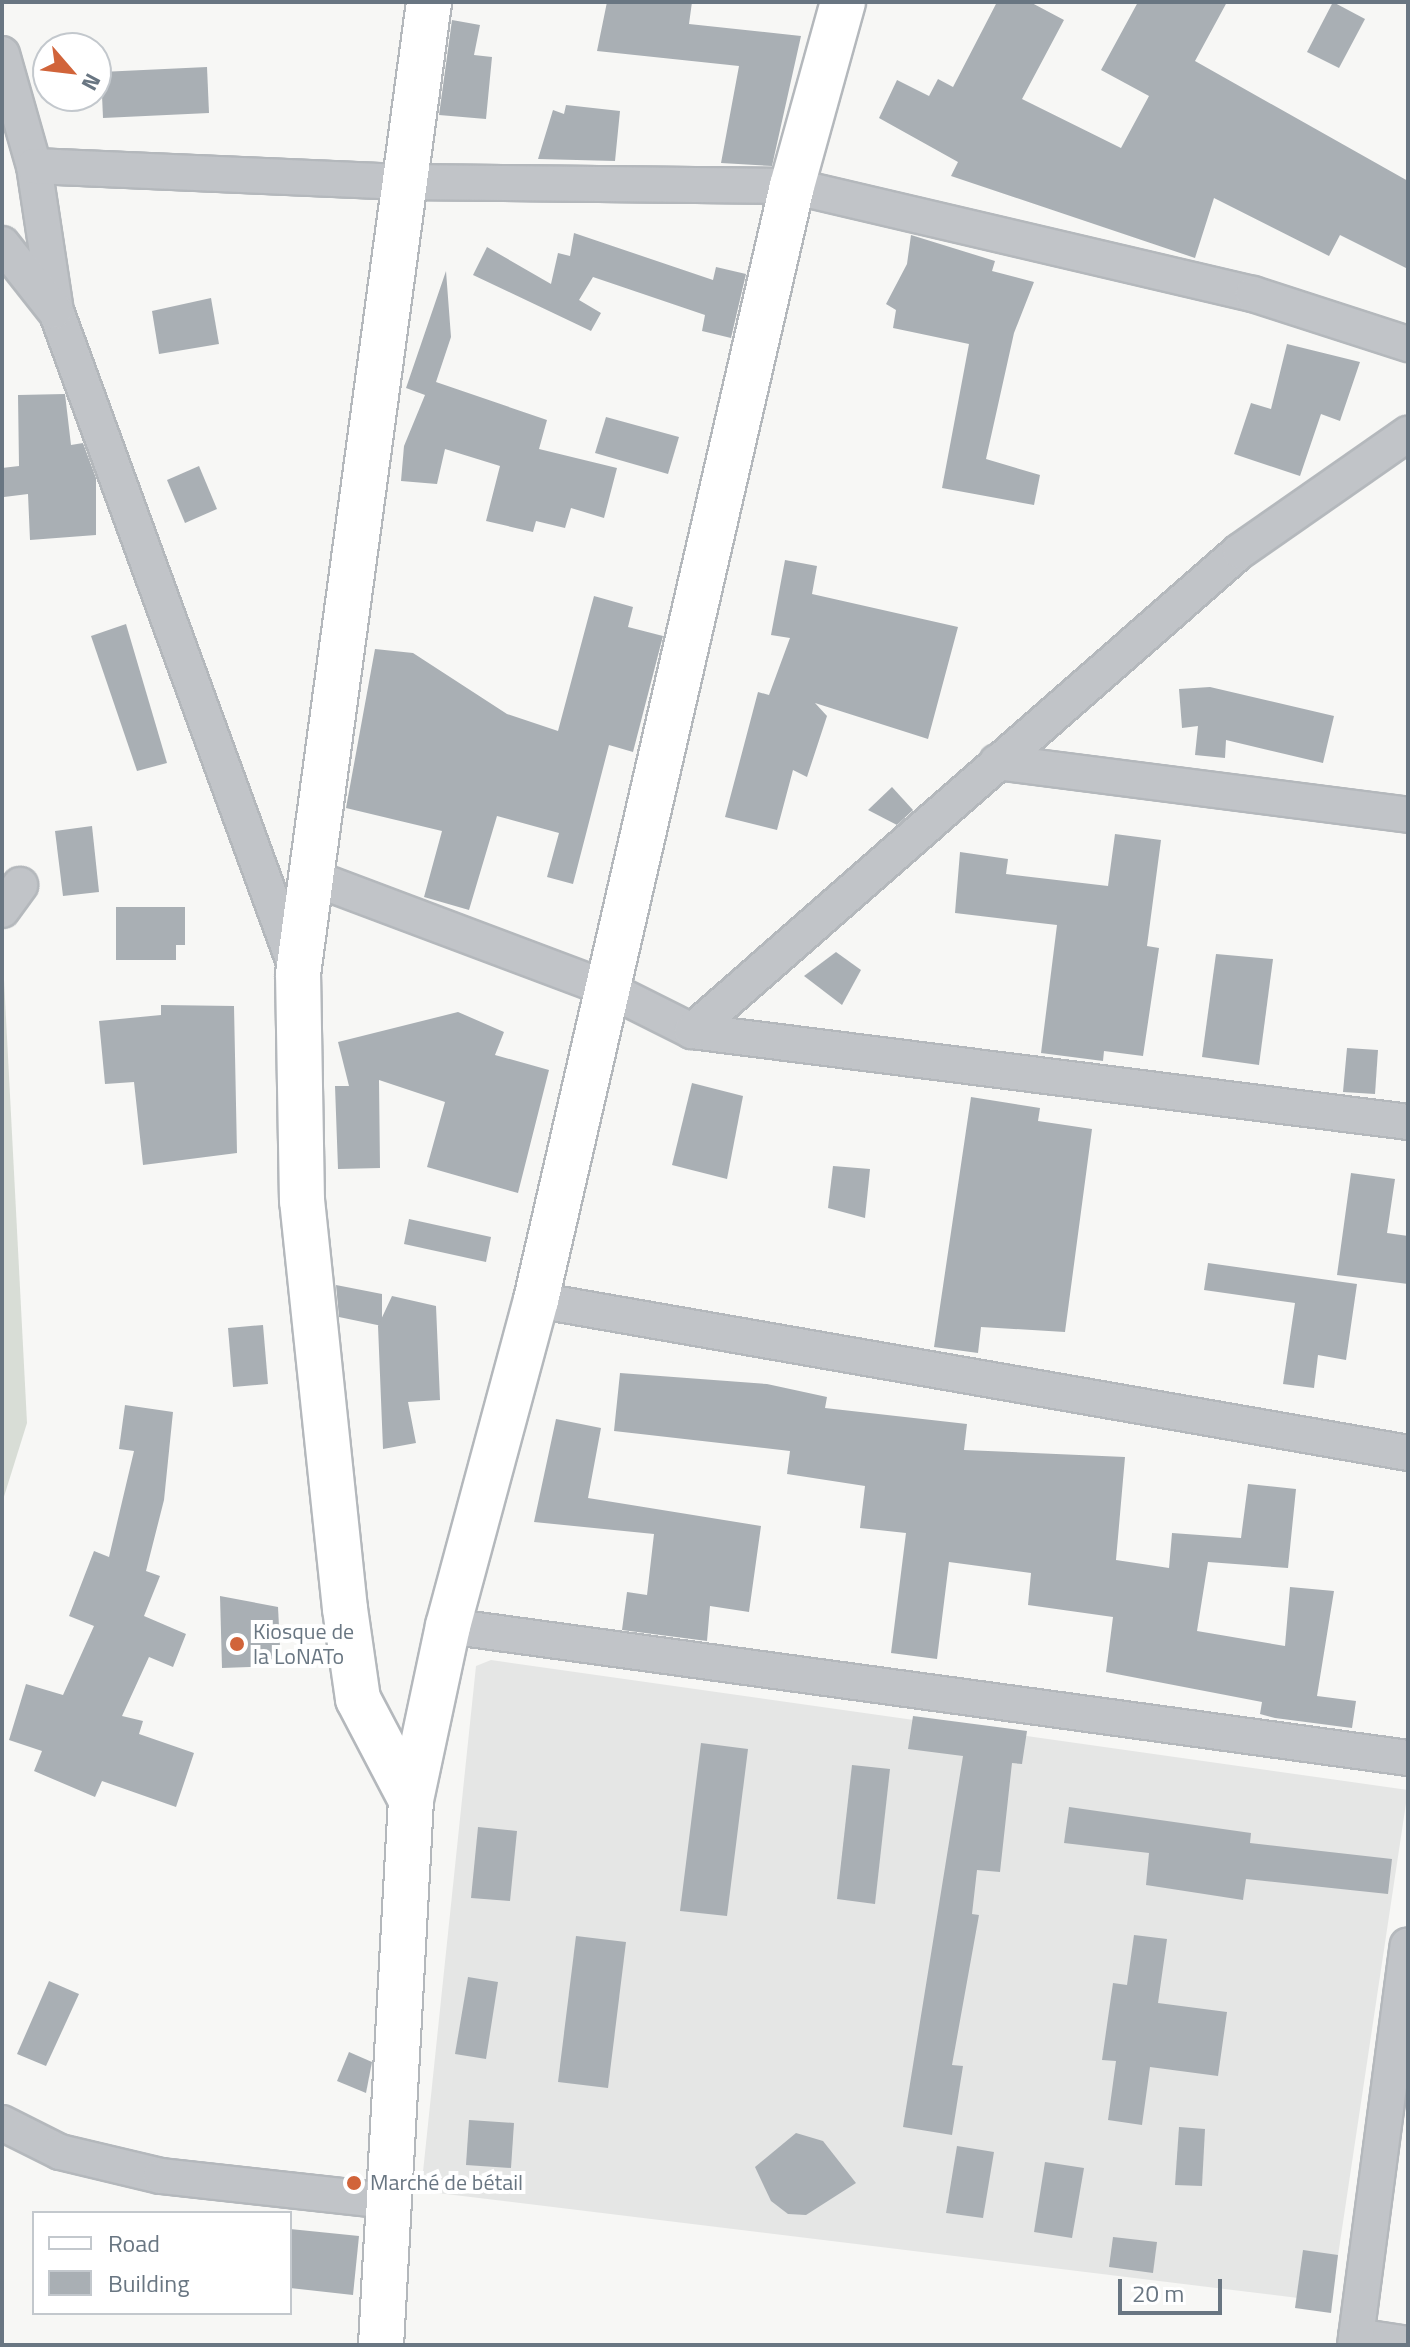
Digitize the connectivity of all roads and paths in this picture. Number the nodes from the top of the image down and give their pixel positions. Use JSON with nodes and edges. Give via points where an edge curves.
{"nodes":[{"id":1,"x":429,"y":2,"type":"edge"},
{"id":2,"x":843,"y":2,"type":"edge"},
{"id":3,"x":2,"y":54,"type":"edge"},
{"id":4,"x":34,"y":166,"type":"junction"},
{"id":5,"x":403,"y":182,"type":"junction"},
{"id":6,"x":792,"y":186,"type":"junction"},
{"id":7,"x":2,"y":244,"type":"edge"},
{"id":8,"x":56,"y":311,"type":"junction"},
{"id":9,"x":1408,"y":344,"type":"edge"},
{"id":10,"x":1408,"y":434,"type":"edge"},
{"id":11,"x":997,"y":762,"type":"junction"},
{"id":12,"x":1408,"y":815,"type":"edge"},
{"id":13,"x":316,"y":879,"type":"junction"},
{"id":14,"x":298,"y":974,"type":"junction"},
{"id":15,"x":606,"y":988,"type":"junction"},
{"id":16,"x":692,"y":1031,"type":"junction"},
{"id":17,"x":1408,"y":1122,"type":"edge"},
{"id":18,"x":536,"y":1300,"type":"junction"},
{"id":19,"x":1408,"y":1453,"type":"edge"},
{"id":20,"x":448,"y":1626,"type":"junction"},
{"id":21,"x":1408,"y":1758,"type":"edge"},
{"id":22,"x":411,"y":1800,"type":"junction"},
{"id":23,"x":1408,"y":1945,"type":"edge"},
{"id":24,"x":2,"y":2123,"type":"edge"},
{"id":25,"x":388,"y":2201,"type":"junction"},
{"id":26,"x":1356,"y":2340,"type":"edge"},
{"id":27,"x":1408,"y":2344,"type":"edge"},
{"id":28,"x":381,"y":2345,"type":"edge"}],
"edges":[{"from":1,"to":5,"type":"main road"},
{"from":2,"to":6,"type":"main road"},
{"from":3,"to":4,"type":"street"},
{"from":4,"to":5,"type":"street"},
{"from":4,"to":8,"type":"street"},
{"from":5,"to":6,"type":"street"},
{"from":5,"to":13,"type":"main road"},
{"from":6,"to":9,"type":"street","via":[[1253,294]]},
{"from":6,"to":15,"type":"main road"},
{"from":7,"to":8,"type":"street"},
{"from":8,"to":14,"type":"street"},
{"from":10,"to":11,"type":"street","via":[[1240,551]]},
{"from":11,"to":12,"type":"street"},
{"from":11,"to":16,"type":"street"},
{"from":13,"to":14,"type":"main road"},
{"from":13,"to":15,"type":"street"},
{"from":14,"to":22,"type":"main road","via":[[304,1229],[345,1609],[358,1699]]},
{"from":15,"to":16,"type":"street"},
{"from":15,"to":18,"type":"main road"},
{"from":16,"to":17,"type":"street"},
{"from":18,"to":19,"type":"street"},
{"from":18,"to":20,"type":"main road"},
{"from":20,"to":21,"type":"street"},
{"from":20,"to":22,"type":"main road"},
{"from":22,"to":25,"type":"main road"},
{"from":23,"to":26,"type":"street"},
{"from":24,"to":25,"type":"street","via":[[60,2152],[161,2176]]},
{"from":25,"to":28,"type":"main road"},
{"from":26,"to":27,"type":"street"}]}
